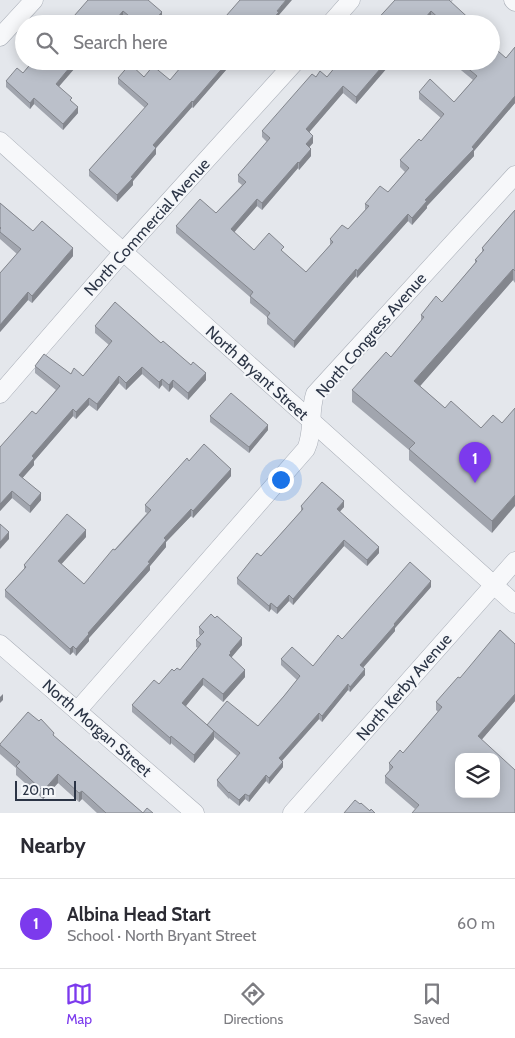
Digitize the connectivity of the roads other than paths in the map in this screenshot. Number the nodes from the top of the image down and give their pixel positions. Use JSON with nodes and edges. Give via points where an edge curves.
{"nodes":[{"id":1,"x":34,"y":0,"type":"edge"},
{"id":2,"x":352,"y":0,"type":"edge"},
{"id":3,"x":20,"y":15,"type":"edge"},
{"id":4,"x":338,"y":15,"type":"edge"},
{"id":5,"x":15,"y":21,"type":"edge"},
{"id":6,"x":0,"y":37,"type":"edge"},
{"id":7,"x":288,"y":70,"type":"edge"},
{"id":8,"x":0,"y":141,"type":"edge"},
{"id":9,"x":515,"y":175,"type":"edge"},
{"id":10,"x":123,"y":252,"type":"junction"},
{"id":11,"x":0,"y":394,"type":"edge"},
{"id":12,"x":311,"y":421,"type":"junction"},
{"id":13,"x":515,"y":561,"type":"edge"},
{"id":14,"x":493,"y":585,"type":"junction"},
{"id":15,"x":515,"y":604,"type":"edge"},
{"id":16,"x":0,"y":644,"type":"edge"},
{"id":17,"x":77,"y":710,"type":"junction"},
{"id":18,"x":194,"y":813,"type":"edge"},
{"id":19,"x":292,"y":813,"type":"edge"}],
"edges":[{"from":1,"to":3,"type":"street"},
{"from":2,"to":4,"type":"street"},
{"from":5,"to":6,"type":"street"},
{"from":7,"to":10,"type":"street","name":"North Commercial Avenue"},
{"from":8,"to":10,"type":"street","name":"North Bryant Street"},
{"from":9,"to":12,"type":"street","name":"North Congress Avenue","via":[[315,394]]},
{"from":10,"to":11,"type":"street","name":"North Commercial Avenue"},
{"from":10,"to":12,"type":"street","name":"North Bryant Street"},
{"from":12,"to":14,"type":"street","name":"North Bryant Street"},
{"from":12,"to":17,"type":"street","name":"North Congress Avenue","via":[[310,441],[306,449]]},
{"from":13,"to":14,"type":"street","name":"North Kerby Avenue"},
{"from":14,"to":15,"type":"street","name":"North Bryant Street"},
{"from":14,"to":19,"type":"street","name":"North Kerby Avenue"},
{"from":16,"to":17,"type":"street","name":"North Morgan Street"},
{"from":17,"to":18,"type":"street","name":"North Morgan Street"}]}
